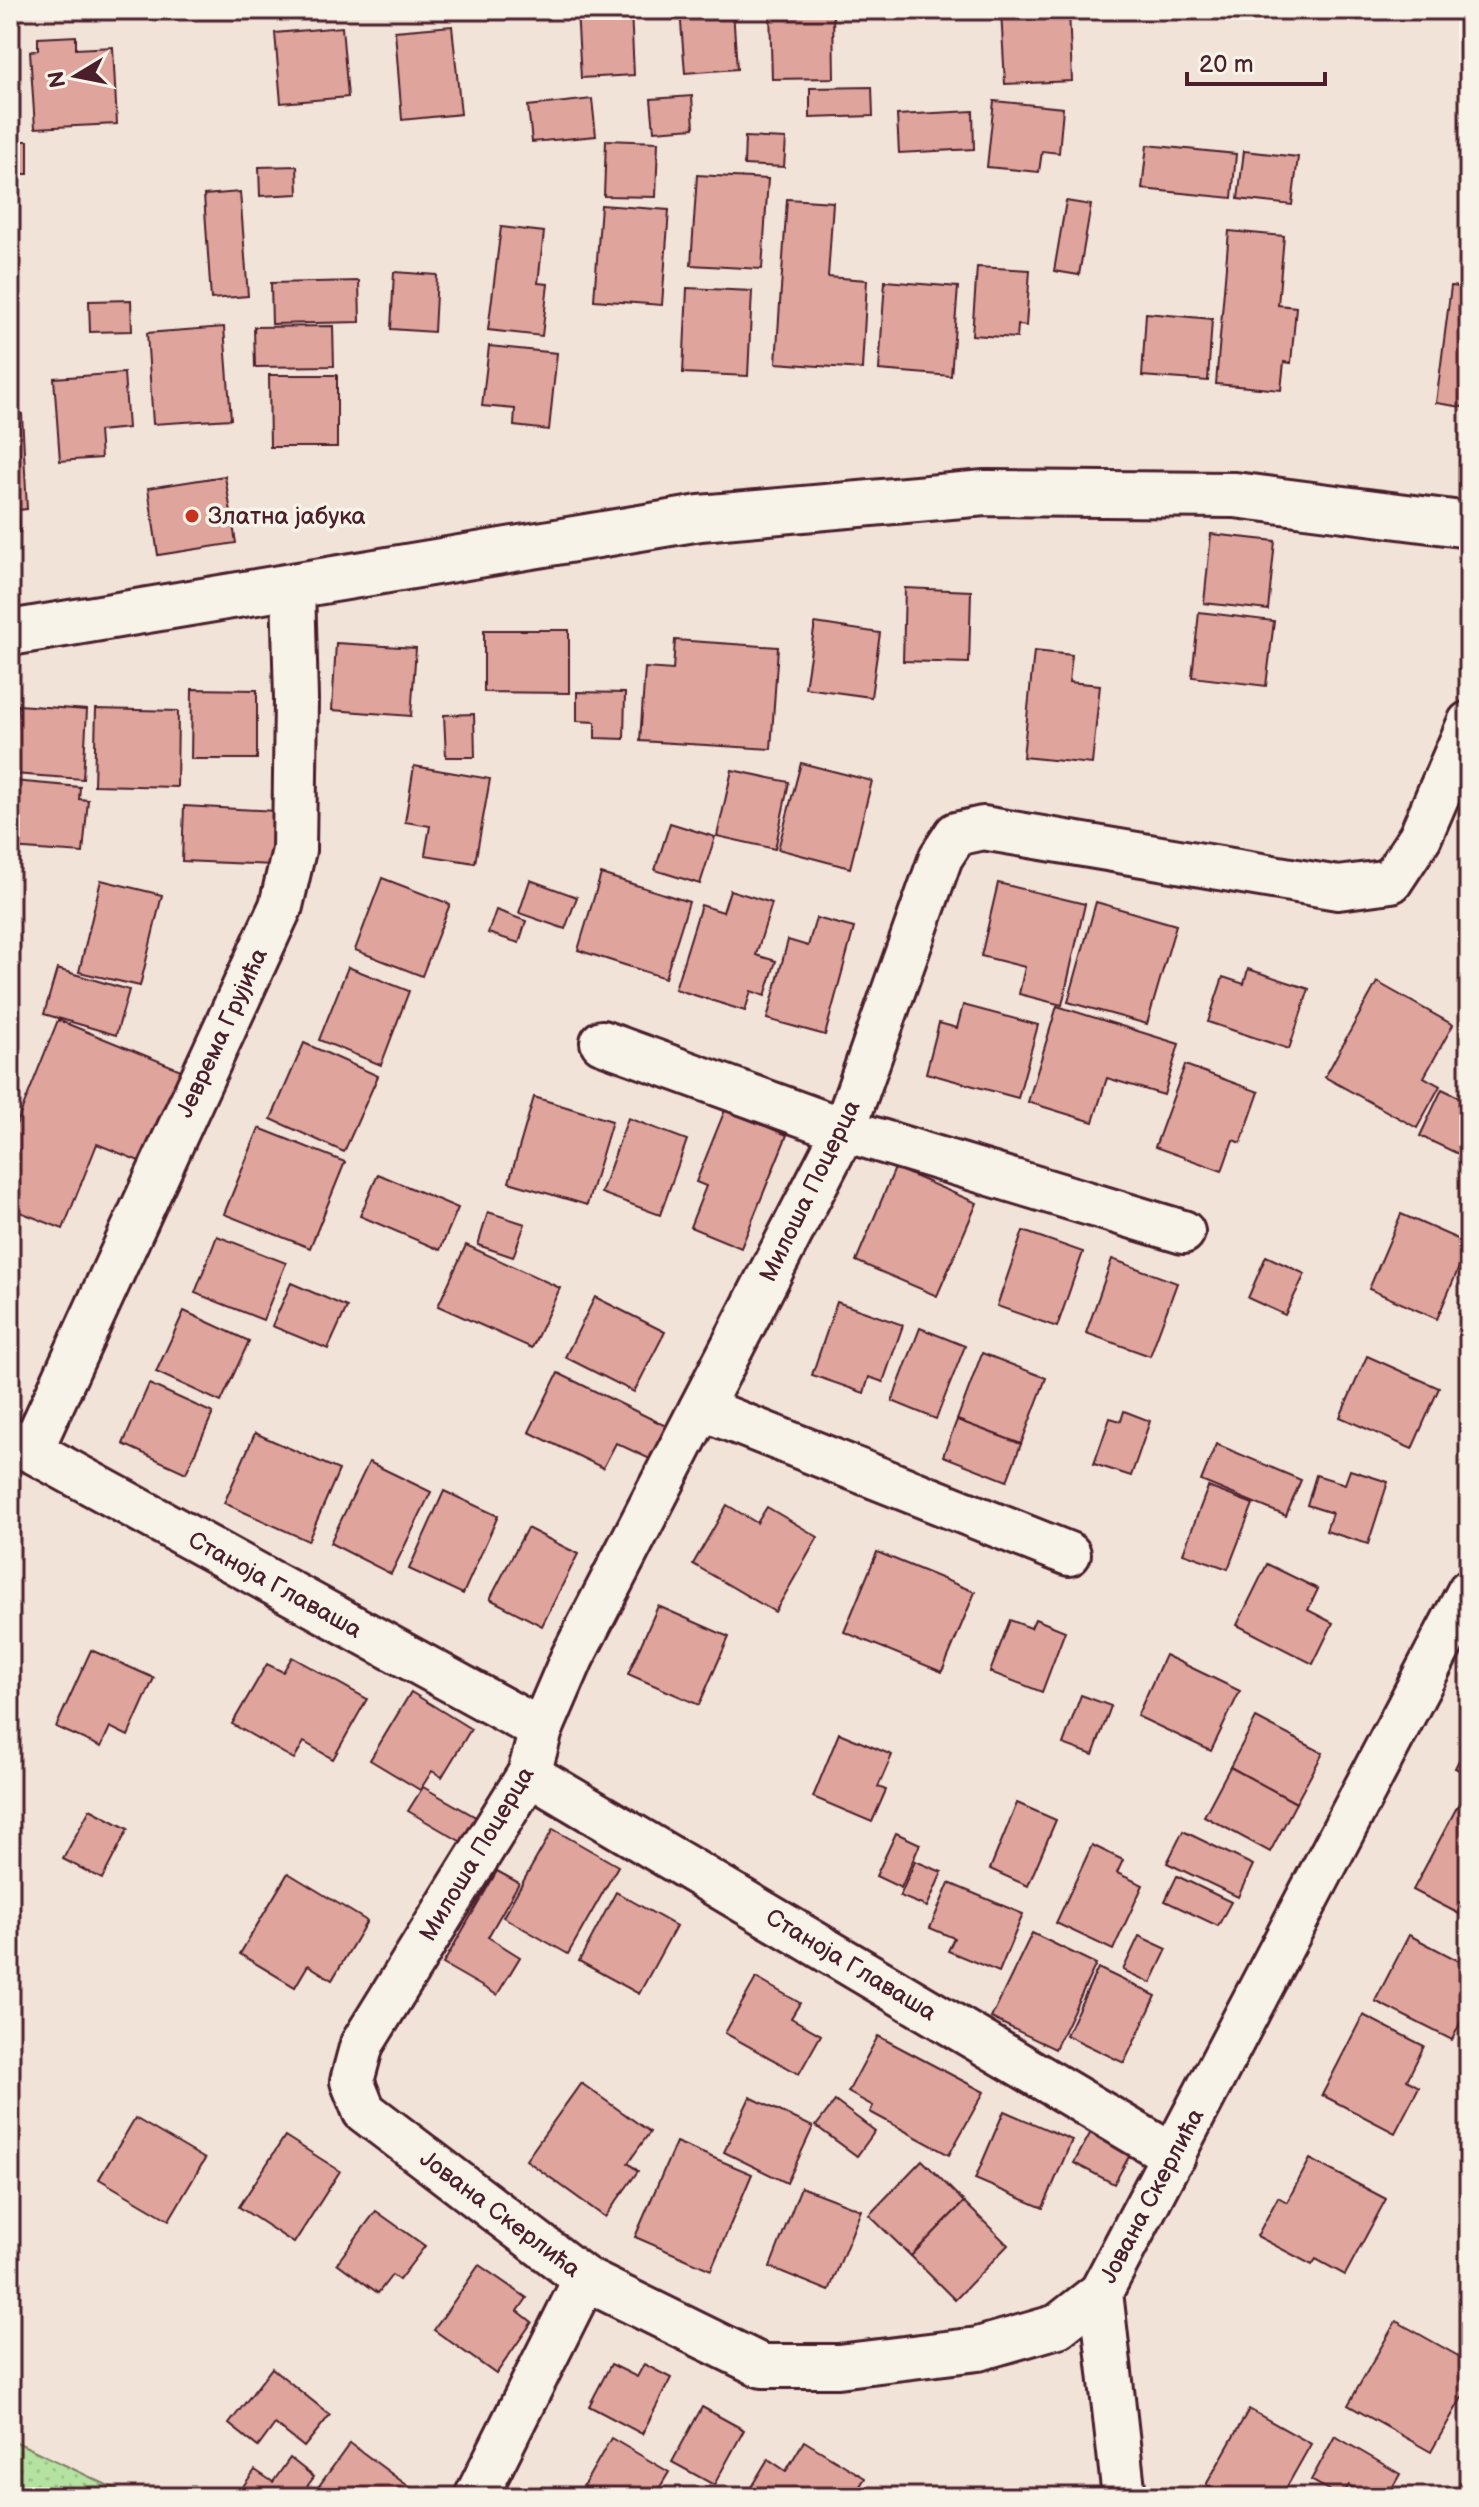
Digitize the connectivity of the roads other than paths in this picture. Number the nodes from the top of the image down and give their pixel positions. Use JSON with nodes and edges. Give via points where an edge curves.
{"nodes":[{"id":1,"x":1469,"y":525,"type":"edge"},
{"id":2,"x":293,"y":587,"type":"junction"},
{"id":3,"x":10,"y":633,"type":"edge"},
{"id":4,"x":1469,"y":723,"type":"edge"},
{"id":5,"x":602,"y":1042,"type":"dead end"},
{"id":6,"x":844,"y":1130,"type":"junction"},
{"id":7,"x":1183,"y":1232,"type":"dead end"},
{"id":8,"x":701,"y":1408,"type":"junction"},
{"id":9,"x":20,"y":1445,"type":"edge"},
{"id":10,"x":1069,"y":1554,"type":"dead end"},
{"id":11,"x":1469,"y":1591,"type":"edge"},
{"id":12,"x":541,"y":1730,"type":"junction"},
{"id":13,"x":529,"y":1774,"type":"junction"},
{"id":14,"x":352,"y":2081,"type":"joint"},
{"id":15,"x":1174,"y":2156,"type":"junction"},
{"id":16,"x":585,"y":2279,"type":"junction"},
{"id":17,"x":1101,"y":2292,"type":"junction"},
{"id":18,"x":476,"y":2497,"type":"edge"},
{"id":19,"x":1124,"y":2497,"type":"edge"}],
"edges":[{"from":1,"to":2,"type":"main road","via":[[1235,495],[985,493],[700,518]]},
{"from":2,"to":3,"type":"main road"},
{"from":2,"to":9,"type":"street","name":"Јеврема Грујића","via":[[294,850],[281,906]]},
{"from":4,"to":6,"type":"street","name":"Милоша Поцерца","via":[[1420,837],[1391,881],[1338,888],[983,828],[956,834],[941,857]]},
{"from":5,"to":6,"type":"street"},
{"from":6,"to":7,"type":"street"},
{"from":6,"to":8,"type":"street","name":"Милоша Поцерца"},
{"from":8,"to":10,"type":"street"},
{"from":8,"to":12,"type":"street","name":"Милоша Поцерца","via":[[572,1658]]},
{"from":9,"to":12,"type":"street","name":"Станоја Главаша"},
{"from":11,"to":15,"type":"street","name":"Јована Скерлића"},
{"from":12,"to":13,"type":"street","name":"Милоша Поцерца"},
{"from":13,"to":14,"type":"street","name":"Милоша Поцерца","via":[[362,2044]]},
{"from":13,"to":15,"type":"street","name":"Станоја Главаша"},
{"from":14,"to":16,"type":"street","name":"Јована Скерлића","via":[[364,2111]]},
{"from":15,"to":17,"type":"street","name":"Јована Скерлића"},
{"from":16,"to":17,"type":"street","name":"Јована Скерлића","via":[[762,2366],[838,2366],[978,2349],[1058,2326]]},
{"from":16,"to":18,"type":"street"},
{"from":17,"to":19,"type":"street"}]}
